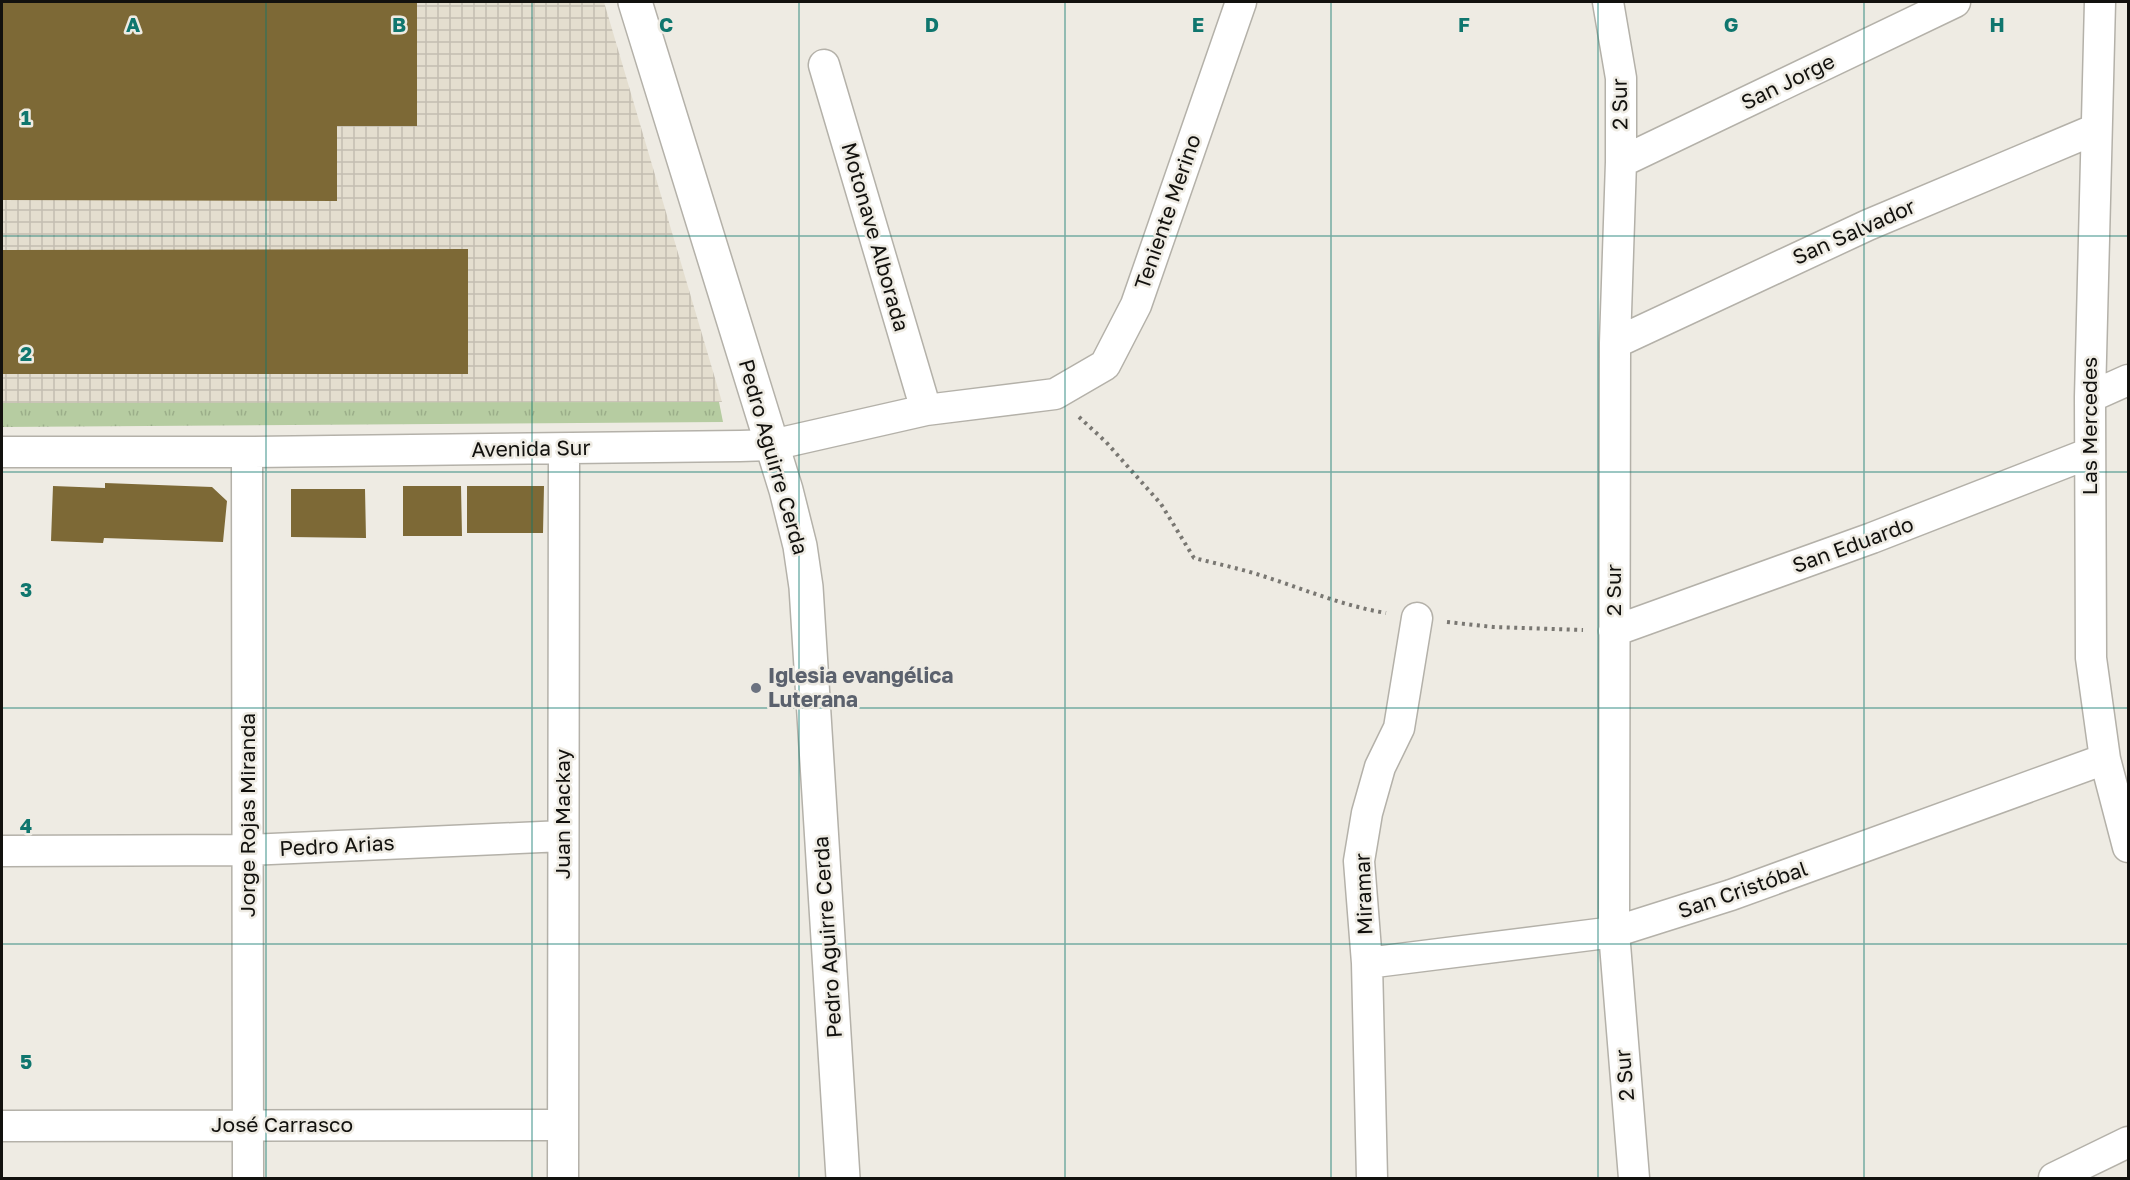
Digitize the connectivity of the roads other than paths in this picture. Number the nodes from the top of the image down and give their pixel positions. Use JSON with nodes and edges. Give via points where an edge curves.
{"nodes":[{"id":1,"x":635,"y":2,"type":"edge"},
{"id":2,"x":1241,"y":2,"type":"edge"},
{"id":3,"x":1608,"y":2,"type":"edge"},
{"id":4,"x":1955,"y":2,"type":"edge"},
{"id":5,"x":2100,"y":2,"type":"edge"},
{"id":6,"x":824,"y":65,"type":"dead end"},
{"id":7,"x":2096,"y":129,"type":"junction"},
{"id":8,"x":1621,"y":162,"type":"junction"},
{"id":9,"x":1615,"y":343,"type":"junction"},
{"id":10,"x":2128,"y":380,"type":"edge"},
{"id":11,"x":1055,"y":394,"type":"joint"},
{"id":12,"x":2090,"y":397,"type":"junction"},
{"id":13,"x":926,"y":410,"type":"junction"},
{"id":14,"x":772,"y":445,"type":"junction"},
{"id":15,"x":564,"y":449,"type":"junction"},
{"id":16,"x":2,"y":452,"type":"edge"},
{"id":17,"x":247,"y":452,"type":"junction"},
{"id":18,"x":2090,"y":453,"type":"junction"},
{"id":19,"x":1417,"y":618,"type":"road end"},
{"id":20,"x":1614,"y":631,"type":"junction"},
{"id":21,"x":2105,"y":759,"type":"junction"},
{"id":22,"x":563,"y":836,"type":"junction"},
{"id":23,"x":2128,"y":847,"type":"edge"},
{"id":24,"x":249,"y":850,"type":"junction"},
{"id":25,"x":2,"y":851,"type":"edge"},
{"id":26,"x":1614,"y":932,"type":"junction"},
{"id":27,"x":1367,"y":963,"type":"junction"},
{"id":28,"x":248,"y":1125,"type":"junction"},
{"id":29,"x":563,"y":1125,"type":"junction"},
{"id":30,"x":2,"y":1126,"type":"edge"},
{"id":31,"x":2128,"y":1142,"type":"edge"},
{"id":32,"x":248,"y":1179,"type":"edge"},
{"id":33,"x":563,"y":1179,"type":"edge"},
{"id":34,"x":843,"y":1179,"type":"edge"},
{"id":35,"x":1372,"y":1179,"type":"edge"},
{"id":36,"x":1634,"y":1179,"type":"edge"},
{"id":37,"x":2054,"y":1179,"type":"edge"}],
"edges":[{"from":1,"to":14,"type":"street","name":"Pedro Aguirre Cerda"},
{"from":2,"to":11,"type":"street","name":"Teniente Merino","via":[[1136,305],[1105,365]]},
{"from":3,"to":8,"type":"street","name":"2 Sur","via":[[1622,78]]},
{"from":4,"to":8,"type":"street","name":"San Jorge"},
{"from":5,"to":7,"type":"street","name":"Las Mercedes"},
{"from":6,"to":13,"type":"street","name":"Motonave Alborada"},
{"from":7,"to":9,"type":"street","name":"San Salvador","via":[[1868,225]]},
{"from":7,"to":12,"type":"street","name":"Las Mercedes"},
{"from":8,"to":9,"type":"street","name":"2 Sur"},
{"from":9,"to":20,"type":"street","name":"2 Sur"},
{"from":10,"to":12,"type":"street"},
{"from":11,"to":13,"type":"street","name":"Avenida Sur"},
{"from":12,"to":18,"type":"street","name":"Las Mercedes"},
{"from":13,"to":14,"type":"street","name":"Avenida Sur"},
{"from":14,"to":15,"type":"street","name":"Avenida Sur"},
{"from":14,"to":34,"type":"street","name":"Pedro Aguirre Cerda","via":[[792,512],[806,587]]},
{"from":15,"to":17,"type":"street","name":"Avenida Sur"},
{"from":15,"to":22,"type":"street","name":"Juan Mackay"},
{"from":16,"to":17,"type":"street","name":"Avenida Sur"},
{"from":17,"to":24,"type":"street","name":"Jorge Rojas Miranda"},
{"from":18,"to":20,"type":"street","name":"San Eduardo","via":[[1861,542]]},
{"from":18,"to":21,"type":"street","name":"Las Mercedes","via":[[2091,658]]},
{"from":19,"to":27,"type":"street","name":"Miramar","via":[[1399,728],[1380,767],[1359,861]]},
{"from":20,"to":26,"type":"street","name":"2 Sur"},
{"from":21,"to":23,"type":"street","name":"Las Mercedes"},
{"from":21,"to":26,"type":"street","name":"San Cristóbal","via":[[1742,892]]},
{"from":22,"to":24,"type":"street","name":"Pedro Arias"},
{"from":22,"to":29,"type":"street","name":"Juan Mackay"},
{"from":24,"to":25,"type":"street","name":"Pedro Arias"},
{"from":24,"to":28,"type":"street","name":"Jorge Rojas Miranda"},
{"from":26,"to":27,"type":"street","name":"San Cristóbal"},
{"from":26,"to":36,"type":"street","name":"2 Sur"},
{"from":27,"to":35,"type":"street","name":"Miramar"},
{"from":28,"to":29,"type":"street","name":"José Carrasco"},
{"from":28,"to":30,"type":"street","name":"José Carrasco"},
{"from":28,"to":32,"type":"street","name":"Jorge Rojas Miranda"},
{"from":29,"to":33,"type":"street","name":"Juan Mackay"},
{"from":31,"to":37,"type":"street"}]}
